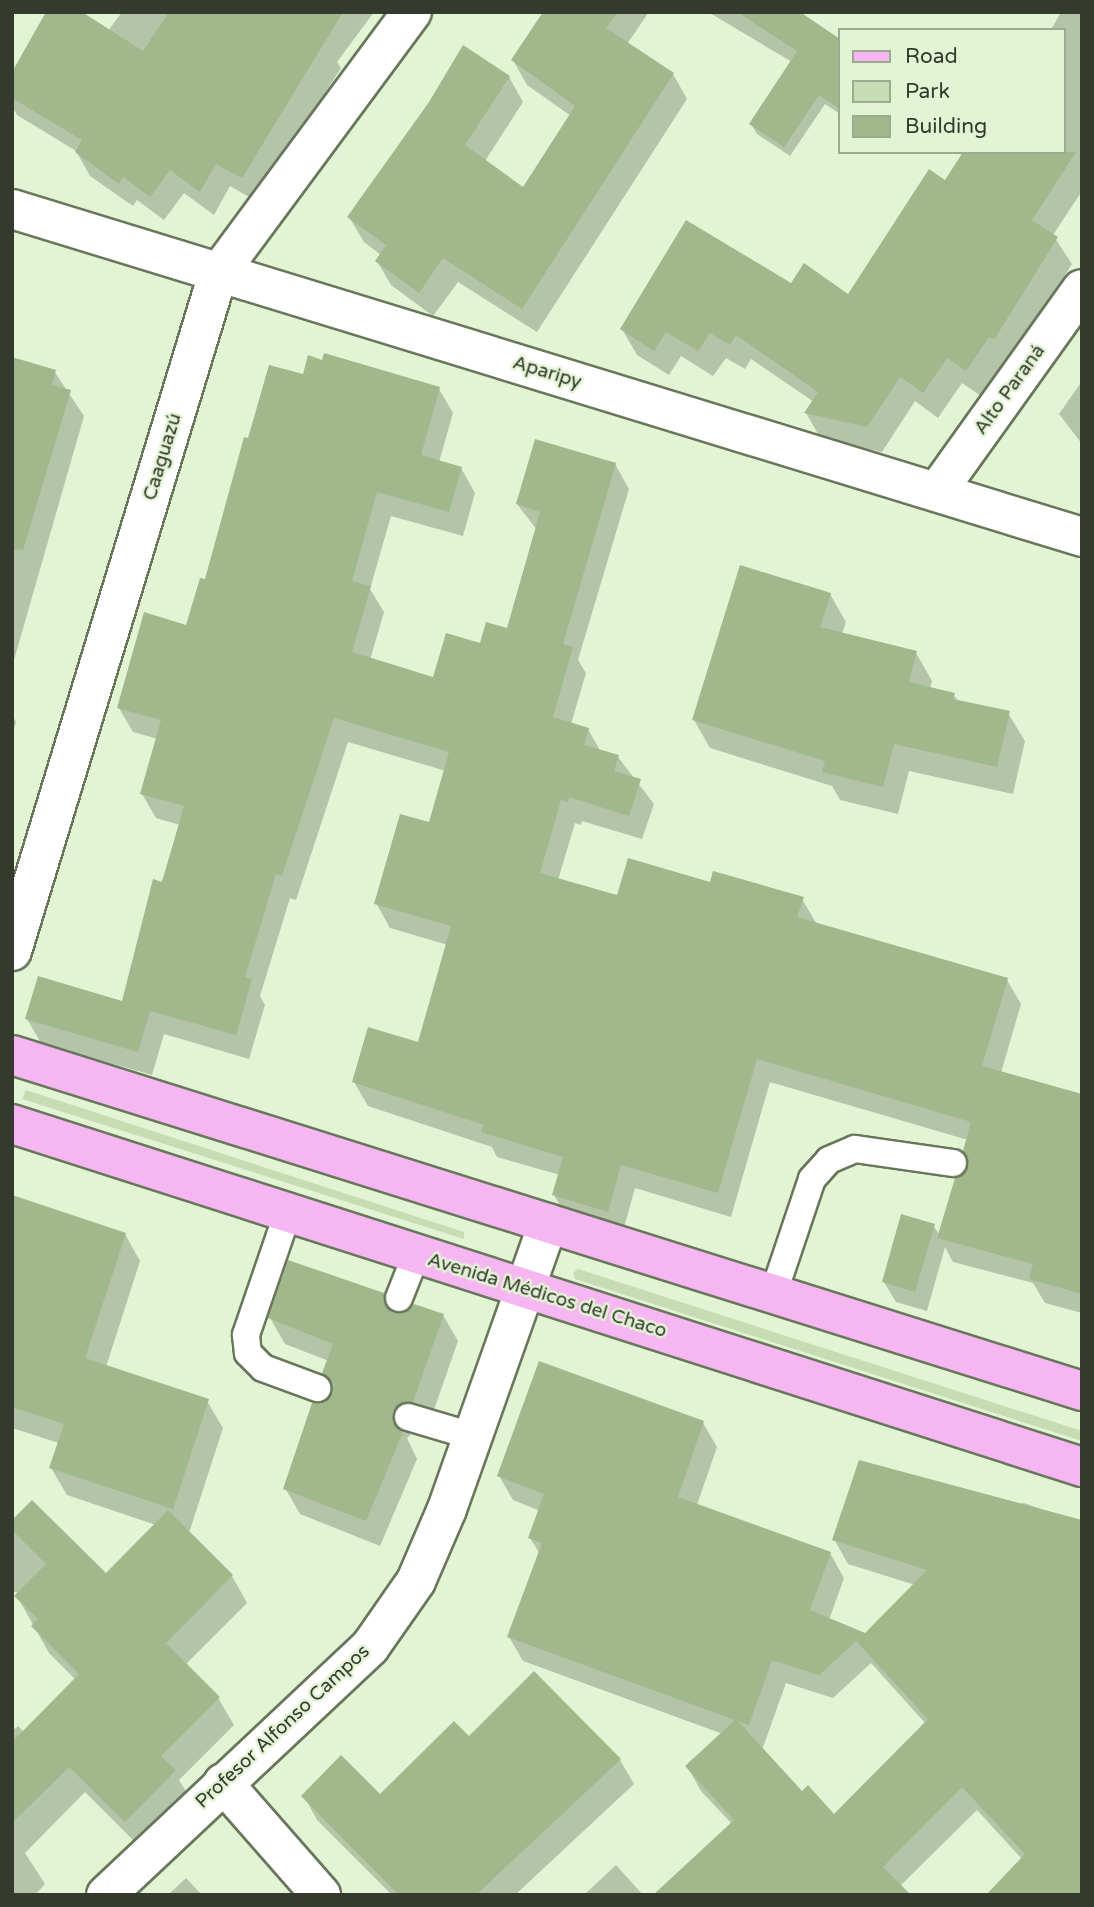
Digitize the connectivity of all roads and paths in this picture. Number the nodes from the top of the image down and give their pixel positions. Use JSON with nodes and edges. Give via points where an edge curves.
{"nodes":[{"id":1,"x":412,"y":12,"type":"edge"},
{"id":2,"x":12,"y":209,"type":"edge"},
{"id":3,"x":218,"y":274,"type":"junction"},
{"id":4,"x":1082,"y":289,"type":"edge"},
{"id":5,"x":938,"y":490,"type":"junction"},
{"id":6,"x":1082,"y":537,"type":"edge"},
{"id":7,"x":12,"y":951,"type":"edge"},
{"id":8,"x":12,"y":1055,"type":"edge"},
{"id":9,"x":12,"y":1124,"type":"edge"},
{"id":10,"x":953,"y":1163,"type":"dead end"},
{"id":11,"x":287,"y":1215,"type":"junction"},
{"id":12,"x":548,"y":1223,"type":"junction"},
{"id":13,"x":416,"y":1255,"type":"junction"},
{"id":14,"x":523,"y":1288,"type":"junction"},
{"id":15,"x":774,"y":1292,"type":"junction"},
{"id":16,"x":399,"y":1298,"type":"dead end"},
{"id":17,"x":317,"y":1388,"type":"dead end"},
{"id":18,"x":1082,"y":1391,"type":"edge"},
{"id":19,"x":408,"y":1416,"type":"dead end"},
{"id":20,"x":472,"y":1436,"type":"junction"},
{"id":21,"x":1082,"y":1466,"type":"edge"},
{"id":22,"x":223,"y":1783,"type":"junction"},
{"id":23,"x":106,"y":1895,"type":"edge"},
{"id":24,"x":321,"y":1895,"type":"edge"}],
"edges":[{"from":1,"to":3,"type":"street","name":"Caaguazú"},
{"from":2,"to":3,"type":"street","name":"Aparipy"},
{"from":3,"to":5,"type":"street","name":"Aparipy"},
{"from":3,"to":7,"type":"street","name":"Caaguazú"},
{"from":4,"to":5,"type":"street","name":"Alto Paraná"},
{"from":5,"to":6,"type":"street","name":"Aparipy"},
{"from":8,"to":12,"type":"main road"},
{"from":9,"to":11,"type":"main road","name":"Avenida Médicos del Chaco"},
{"from":10,"to":15,"type":"lane","via":[[855,1149],[829,1160],[812,1179]]},
{"from":11,"to":13,"type":"main road","name":"Avenida Médicos del Chaco"},
{"from":11,"to":17,"type":"lane","via":[[246,1335],[247,1353],[263,1368]]},
{"from":12,"to":14,"type":"street","name":"Profesor Alfonso Campos"},
{"from":12,"to":15,"type":"main road"},
{"from":13,"to":14,"type":"main road","name":"Avenida Médicos del Chaco"},
{"from":13,"to":16,"type":"lane"},
{"from":14,"to":20,"type":"street","name":"Profesor Alfonso Campos"},
{"from":14,"to":21,"type":"main road","name":"Avenida Médicos del Chaco"},
{"from":15,"to":18,"type":"main road"},
{"from":19,"to":20,"type":"lane"},
{"from":20,"to":22,"type":"street","name":"Profesor Alfonso Campos","via":[[416,1581],[370,1647]]},
{"from":22,"to":23,"type":"street","name":"Profesor Alfonso Campos"},
{"from":22,"to":24,"type":"street"}]}
